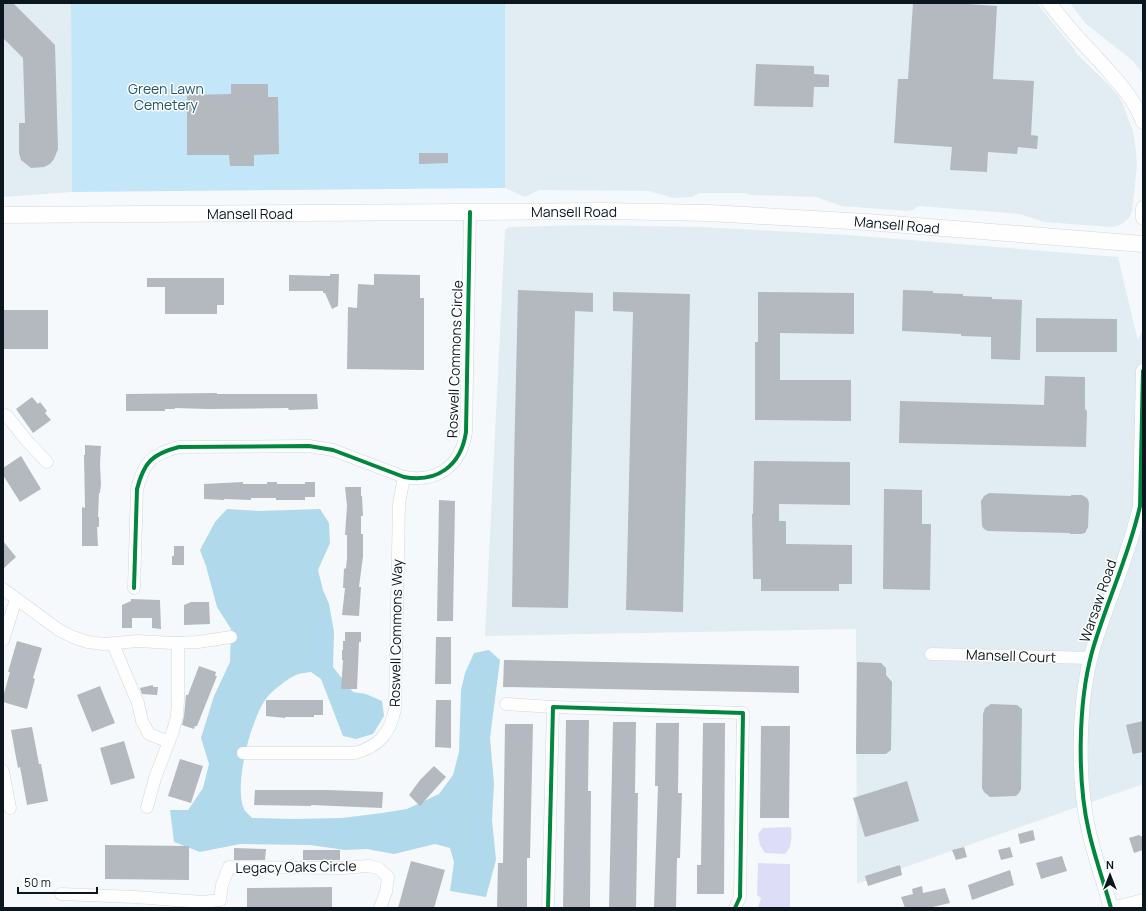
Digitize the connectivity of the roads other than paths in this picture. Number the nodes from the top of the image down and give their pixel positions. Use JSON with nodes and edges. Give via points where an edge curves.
{"nodes":[{"id":1,"x":1049,"y":3,"type":"edge"},
{"id":2,"x":1143,"y":122,"type":"edge"},
{"id":3,"x":1143,"y":208,"type":"edge"},
{"id":4,"x":470,"y":212,"type":"junction"},
{"id":5,"x":3,"y":215,"type":"edge"},
{"id":6,"x":1143,"y":218,"type":"edge"},
{"id":7,"x":1143,"y":244,"type":"edge"},
{"id":8,"x":1143,"y":371,"type":"edge"},
{"id":9,"x":3,"y":414,"type":"edge"},
{"id":10,"x":47,"y":462,"type":"dead end"},
{"id":11,"x":404,"y":477,"type":"junction"},
{"id":12,"x":1142,"y":485,"type":"edge"},
{"id":13,"x":1142,"y":505,"type":"edge"},
{"id":14,"x":134,"y":588,"type":"dead end"},
{"id":15,"x":3,"y":589,"type":"edge"},
{"id":16,"x":16,"y":600,"type":"junction"},
{"id":17,"x":231,"y":637,"type":"dead end"},
{"id":18,"x":3,"y":640,"type":"edge"},
{"id":19,"x":178,"y":643,"type":"junction"},
{"id":20,"x":113,"y":644,"type":"junction"},
{"id":21,"x":931,"y":654,"type":"dead end"},
{"id":22,"x":1091,"y":658,"type":"junction"},
{"id":23,"x":506,"y":704,"type":"dead end"},
{"id":24,"x":553,"y":707,"type":"junction"},
{"id":25,"x":169,"y":742,"type":"junction"},
{"id":26,"x":243,"y":753,"type":"dead end"},
{"id":27,"x":3,"y":771,"type":"edge"},
{"id":28,"x":147,"y":807,"type":"dead end"},
{"id":29,"x":10,"y":808,"type":"dead end"},
{"id":30,"x":61,"y":894,"type":"dead end"},
{"id":31,"x":1143,"y":900,"type":"edge"},
{"id":32,"x":134,"y":902,"type":"edge"},
{"id":33,"x":167,"y":904,"type":"edge"},
{"id":34,"x":380,"y":908,"type":"edge"},
{"id":35,"x":548,"y":908,"type":"edge"},
{"id":36,"x":735,"y":908,"type":"edge"},
{"id":37,"x":1111,"y":908,"type":"edge"},
{"id":38,"x":1115,"y":908,"type":"edge"}],
"edges":[{"from":1,"to":2,"type":"street","via":[[1120,83],[1138,109]]},
{"from":3,"to":6,"type":"street"},
{"from":4,"to":5,"type":"main road","name":"Mansell Road"},
{"from":4,"to":7,"type":"main road","name":"Mansell Road","via":[[605,211],[721,214],[867,222]]},
{"from":4,"to":11,"type":"street","name":"Roswell Commons Circle","via":[[465,442],[456,460],[442,472],[432,477]]},
{"from":8,"to":12,"type":"street","name":"Warsaw Road"},
{"from":9,"to":10,"type":"street"},
{"from":11,"to":14,"type":"street","name":"Roswell Commons Circle","via":[[333,450],[309,446],[179,447],[164,451],[150,460],[141,474],[137,489]]},
{"from":11,"to":26,"type":"street","name":"Roswell Commons Way","via":[[399,504],[395,709],[388,730],[375,745],[355,753]]},
{"from":12,"to":13,"type":"street","name":"Warsaw Road"},
{"from":13,"to":22,"type":"street","name":"Warsaw Road"},
{"from":15,"to":16,"type":"street"},
{"from":16,"to":18,"type":"street"},
{"from":16,"to":20,"type":"street","via":[[73,637],[88,642]]},
{"from":17,"to":19,"type":"street"},
{"from":19,"to":20,"type":"street","via":[[138,641]]},
{"from":19,"to":25,"type":"street","via":[[177,716]]},
{"from":20,"to":25,"type":"street","via":[[149,734]]},
{"from":21,"to":22,"type":"street","name":"Mansell Court"},
{"from":22,"to":37,"type":"street","name":"Warsaw Road","via":[[1082,721],[1083,791],[1089,832]]},
{"from":23,"to":24,"type":"street"},
{"from":24,"to":35,"type":"street"},
{"from":24,"to":36,"type":"street","via":[[743,713],[740,897]]},
{"from":25,"to":28,"type":"street","via":[[154,778]]},
{"from":27,"to":29,"type":"street"},
{"from":30,"to":32,"type":"street","name":"Legacy Oaks Circle"},
{"from":31,"to":38,"type":"street"},
{"from":32,"to":33,"type":"street","name":"Legacy Oaks Circle"},
{"from":33,"to":34,"type":"street","name":"Legacy Oaks Circle","via":[[220,900],[222,885],[229,867],[368,866],[378,868],[388,877]]}]}
